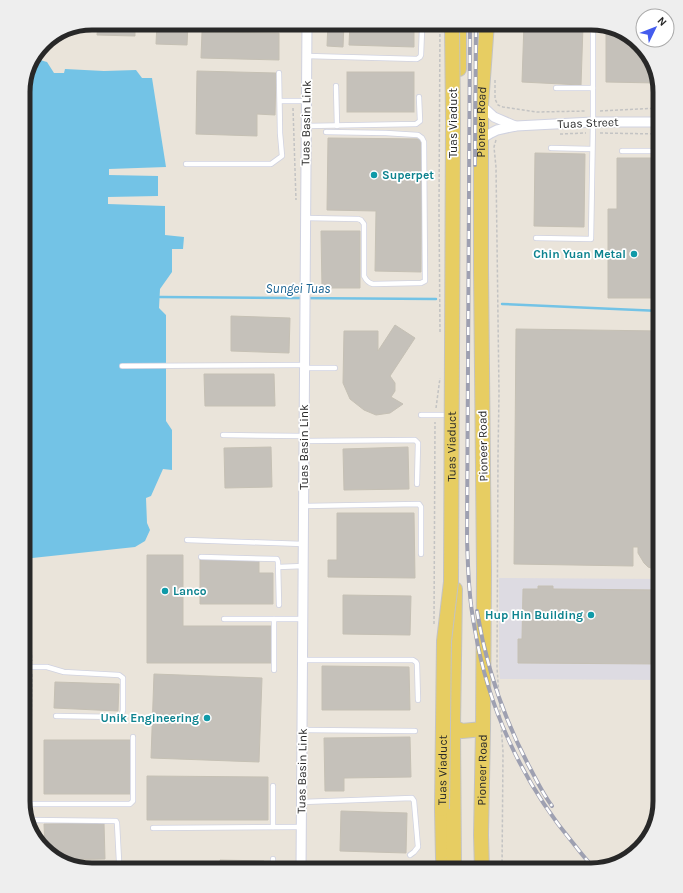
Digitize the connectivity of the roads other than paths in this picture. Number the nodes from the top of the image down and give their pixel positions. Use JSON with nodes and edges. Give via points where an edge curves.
{"nodes":[{"id":1,"x":307,"y":30,"type":"edge"},
{"id":2,"x":422,"y":30,"type":"edge"},
{"id":3,"x":452,"y":30,"type":"edge"},
{"id":4,"x":459,"y":30,"type":"edge"},
{"id":5,"x":486,"y":30,"type":"edge"},
{"id":6,"x":593,"y":30,"type":"edge"},
{"id":7,"x":307,"y":56,"type":"junction"},
{"id":8,"x":279,"y":73,"type":"dead end"},
{"id":9,"x":336,"y":86,"type":"dead end"},
{"id":10,"x":556,"y":88,"type":"dead end"},
{"id":11,"x":593,"y":88,"type":"junction"},
{"id":12,"x":420,"y":97,"type":"dead end"},
{"id":13,"x":280,"y":101,"type":"junction"},
{"id":14,"x":306,"y":101,"type":"junction"},
{"id":15,"x":481,"y":105,"type":"junction"},
{"id":16,"x":593,"y":122,"type":"junction"},
{"id":17,"x":653,"y":122,"type":"edge"},
{"id":18,"x":306,"y":126,"type":"junction"},
{"id":19,"x":337,"y":126,"type":"junction"},
{"id":20,"x":516,"y":126,"type":"junction"},
{"id":21,"x":326,"y":132,"type":"dead end"},
{"id":22,"x":481,"y":139,"type":"junction"},
{"id":23,"x":551,"y":148,"type":"dead end"},
{"id":24,"x":592,"y":148,"type":"junction"},
{"id":25,"x":622,"y":151,"type":"dead end"},
{"id":26,"x":653,"y":151,"type":"edge"},
{"id":27,"x":186,"y":164,"type":"dead end"},
{"id":28,"x":306,"y":218,"type":"junction"},
{"id":29,"x":536,"y":238,"type":"dead end"},
{"id":30,"x":122,"y":366,"type":"dead end"},
{"id":31,"x":305,"y":366,"type":"junction"},
{"id":32,"x":335,"y":368,"type":"dead end"},
{"id":33,"x":421,"y":415,"type":"dead end"},
{"id":34,"x":458,"y":416,"type":"junction"},
{"id":35,"x":224,"y":435,"type":"dead end"},
{"id":36,"x":304,"y":438,"type":"junction"},
{"id":37,"x":417,"y":484,"type":"dead end"},
{"id":38,"x":304,"y":506,"type":"junction"},
{"id":39,"x":187,"y":540,"type":"dead end"},
{"id":40,"x":304,"y":544,"type":"junction"},
{"id":41,"x":421,"y":554,"type":"dead end"},
{"id":42,"x":201,"y":557,"type":"dead end"},
{"id":43,"x":304,"y":566,"type":"junction"},
{"id":44,"x":278,"y":567,"type":"junction"},
{"id":45,"x":279,"y":605,"type":"dead end"},
{"id":46,"x":224,"y":619,"type":"dead end"},
{"id":47,"x":274,"y":619,"type":"junction"},
{"id":48,"x":303,"y":619,"type":"junction"},
{"id":49,"x":303,"y":660,"type":"junction"},
{"id":50,"x":30,"y":667,"type":"edge"},
{"id":51,"x":274,"y":670,"type":"dead end"},
{"id":52,"x":418,"y":700,"type":"dead end"},
{"id":53,"x":56,"y":716,"type":"dead end"},
{"id":54,"x":453,"y":727,"type":"junction"},
{"id":55,"x":483,"y":729,"type":"junction"},
{"id":56,"x":302,"y":730,"type":"junction"},
{"id":57,"x":415,"y":731,"type":"dead end"},
{"id":58,"x":133,"y":737,"type":"dead end"},
{"id":59,"x":273,"y":786,"type":"dead end"},
{"id":60,"x":302,"y":802,"type":"junction"},
{"id":61,"x":30,"y":804,"type":"edge"},
{"id":62,"x":33,"y":820,"type":"edge"},
{"id":63,"x":273,"y":827,"type":"junction"},
{"id":64,"x":302,"y":827,"type":"junction"},
{"id":65,"x":153,"y":828,"type":"dead end"},
{"id":66,"x":410,"y":855,"type":"dead end"},
{"id":67,"x":273,"y":859,"type":"dead end"},
{"id":68,"x":119,"y":861,"type":"dead end"},
{"id":69,"x":273,"y":863,"type":"edge"},
{"id":70,"x":301,"y":863,"type":"edge"},
{"id":71,"x":443,"y":863,"type":"edge"},
{"id":72,"x":454,"y":863,"type":"edge"},
{"id":73,"x":482,"y":863,"type":"edge"}],
"edges":[{"from":1,"to":7,"type":"street","name":"Tuas Basin Link"},
{"from":2,"to":7,"type":"lane","via":[[421,55],[417,59]]},
{"from":3,"to":71,"type":"main road","name":"Tuas Viaduct","bridge":true,"via":[[454,128],[451,582],[444,641]]},
{"from":4,"to":34,"type":"main road","name":"Pioneer Road"},
{"from":5,"to":15,"type":"main road","name":"Pioneer Road"},
{"from":6,"to":11,"type":"lane"},
{"from":7,"to":14,"type":"street","name":"Tuas Basin Link"},
{"from":8,"to":13,"type":"lane"},
{"from":9,"to":19,"type":"lane"},
{"from":10,"to":11,"type":"lane"},
{"from":11,"to":16,"type":"lane"},
{"from":12,"to":19,"type":"lane","via":[[420,121],[416,124]]},
{"from":13,"to":14,"type":"lane"},
{"from":13,"to":27,"type":"lane","via":[[282,156],[271,164]]},
{"from":14,"to":18,"type":"street","name":"Tuas Basin Link"},
{"from":15,"to":20,"type":"street","name":"Tuas Street","via":[[494,117]]},
{"from":15,"to":22,"type":"main road","name":"Pioneer Road"},
{"from":16,"to":17,"type":"street","name":"Tuas Street"},
{"from":16,"to":20,"type":"street","name":"Tuas Street"},
{"from":16,"to":24,"type":"lane"},
{"from":18,"to":19,"type":"lane"},
{"from":18,"to":28,"type":"street","name":"Tuas Basin Link"},
{"from":20,"to":22,"type":"street","name":"Tuas Street","via":[[497,130]]},
{"from":21,"to":28,"type":"lane","via":[[398,134],[422,138],[425,281],[370,283],[364,276],[363,221]]},
{"from":22,"to":55,"type":"main road","name":"Pioneer Road"},
{"from":23,"to":24,"type":"lane"},
{"from":24,"to":29,"type":"lane","via":[[590,240]]},
{"from":25,"to":26,"type":"lane"},
{"from":28,"to":31,"type":"street","name":"Tuas Basin Link"},
{"from":30,"to":31,"type":"lane"},
{"from":31,"to":32,"type":"lane"},
{"from":31,"to":36,"type":"street","name":"Tuas Basin Link"},
{"from":33,"to":34,"type":"lane"},
{"from":34,"to":54,"type":"main road","name":"Pioneer Road"},
{"from":35,"to":36,"type":"lane"},
{"from":36,"to":37,"type":"lane","via":[[415,440],[418,443]]},
{"from":36,"to":38,"type":"street","name":"Tuas Basin Link"},
{"from":38,"to":40,"type":"street","name":"Tuas Basin Link"},
{"from":38,"to":41,"type":"lane","via":[[419,504]]},
{"from":39,"to":40,"type":"lane"},
{"from":40,"to":43,"type":"street","name":"Tuas Basin Link"},
{"from":42,"to":44,"type":"lane","via":[[275,558],[278,560]]},
{"from":43,"to":44,"type":"lane"},
{"from":43,"to":48,"type":"street","name":"Tuas Basin Link"},
{"from":44,"to":45,"type":"lane"},
{"from":46,"to":47,"type":"lane"},
{"from":47,"to":48,"type":"lane"},
{"from":47,"to":51,"type":"lane"},
{"from":48,"to":49,"type":"street","name":"Tuas Basin Link"},
{"from":49,"to":52,"type":"lane","via":[[413,660],[417,664]]},
{"from":49,"to":56,"type":"street","name":"Tuas Basin Link"},
{"from":50,"to":53,"type":"lane","via":[[119,675],[123,678],[121,716]]},
{"from":54,"to":55,"type":"main road","via":[[462,731]]},
{"from":54,"to":72,"type":"main road","name":"Pioneer Road"},
{"from":55,"to":73,"type":"main road","name":"Pioneer Road"},
{"from":56,"to":57,"type":"lane"},
{"from":56,"to":60,"type":"street","name":"Tuas Basin Link"},
{"from":58,"to":61,"type":"lane","via":[[133,800],[130,804]]},
{"from":59,"to":63,"type":"lane"},
{"from":60,"to":64,"type":"street","name":"Tuas Basin Link"},
{"from":60,"to":66,"type":"lane","via":[[412,798],[418,847]]},
{"from":62,"to":68,"type":"lane","via":[[115,820]]},
{"from":63,"to":64,"type":"lane"},
{"from":63,"to":65,"type":"lane"},
{"from":64,"to":70,"type":"street","name":"Tuas Basin Link"},
{"from":67,"to":69,"type":"lane"}]}
